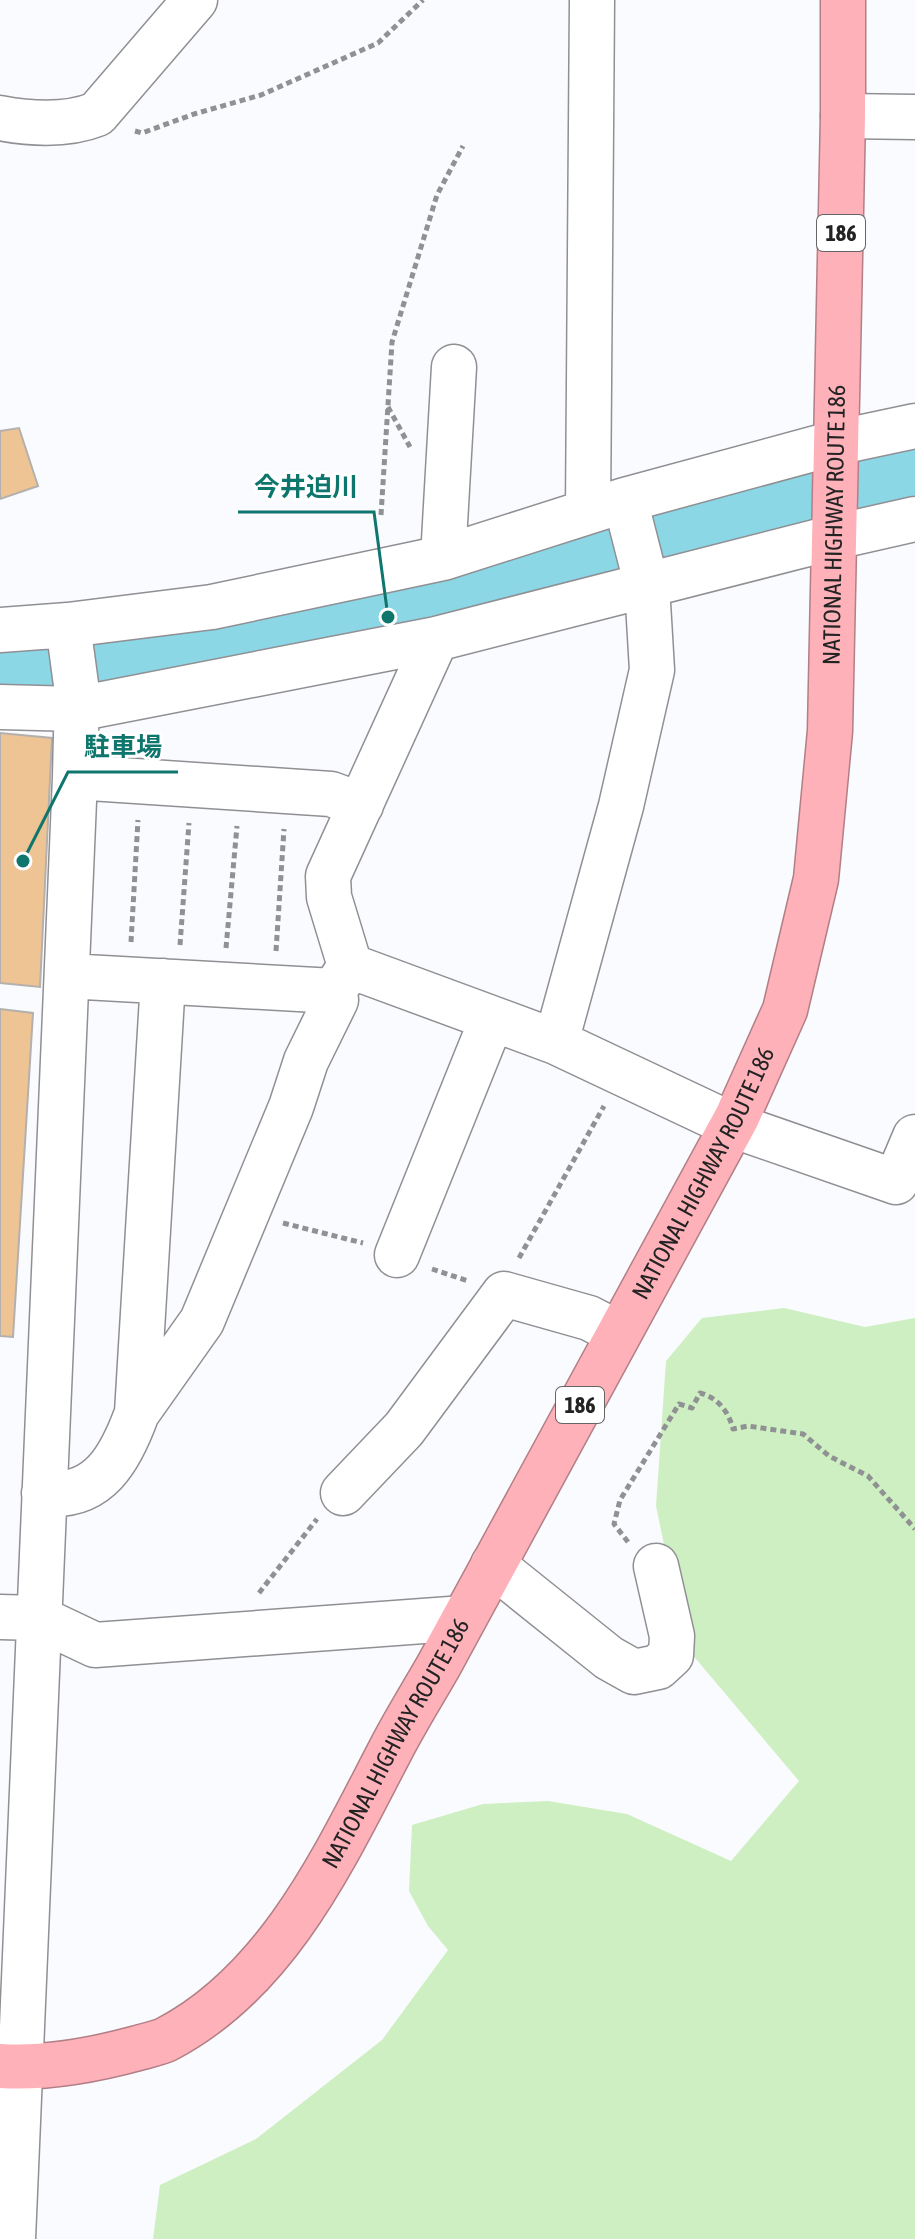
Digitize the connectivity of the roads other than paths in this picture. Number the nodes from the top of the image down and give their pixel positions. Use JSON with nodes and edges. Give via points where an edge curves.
{"nodes":[{"id":1,"x":195,"y":0,"type":"edge"},
{"id":2,"x":592,"y":0,"type":"edge"},
{"id":3,"x":843,"y":0,"type":"edge"},
{"id":4,"x":843,"y":116,"type":"junction"},
{"id":5,"x":915,"y":117,"type":"edge"},
{"id":6,"x":0,"y":118,"type":"edge"},
{"id":7,"x":454,"y":367,"type":"dead end"},
{"id":8,"x":915,"y":426,"type":"edge"},
{"id":9,"x":835,"y":454,"type":"junction"},
{"id":10,"x":614,"y":509,"type":"junction"},
{"id":11,"x":915,"y":519,"type":"edge"},
{"id":12,"x":835,"y":530,"type":"junction"},
{"id":13,"x":443,"y":558,"type":"junction"},
{"id":14,"x":645,"y":579,"type":"junction"},
{"id":15,"x":69,"y":629,"type":"junction"},
{"id":16,"x":0,"y":630,"type":"edge"},
{"id":17,"x":436,"y":639,"type":"junction"},
{"id":18,"x":77,"y":701,"type":"junction"},
{"id":19,"x":0,"y":707,"type":"edge"},
{"id":20,"x":75,"y":777,"type":"junction"},
{"id":21,"x":361,"y":805,"type":"junction"},
{"id":22,"x":67,"y":976,"type":"junction"},
{"id":23,"x":342,"y":978,"type":"junction"},
{"id":24,"x":156,"y":981,"type":"junction"},
{"id":25,"x":492,"y":1019,"type":"junction"},
{"id":26,"x":556,"y":1042,"type":"junction"},
{"id":27,"x":732,"y":1125,"type":"junction"},
{"id":28,"x":915,"y":1137,"type":"edge"},
{"id":29,"x":397,"y":1255,"type":"dead end"},
{"id":30,"x":618,"y":1333,"type":"junction"},
{"id":31,"x":137,"y":1413,"type":"junction"},
{"id":32,"x":44,"y":1493,"type":"junction"},
{"id":33,"x":343,"y":1493,"type":"road end"},
{"id":34,"x":493,"y":1565,"type":"junction"},
{"id":35,"x":656,"y":1566,"type":"road end"},
{"id":36,"x":19,"y":1618,"type":"edge"},
{"id":37,"x":464,"y":1618,"type":"junction"},
{"id":38,"x":9,"y":2066,"type":"edge"},
{"id":39,"x":13,"y":2239,"type":"edge"}],
"edges":[{"from":1,"to":6,"type":"street","via":[[97,114],[52,122]]},
{"from":2,"to":10,"type":"street"},
{"from":3,"to":4,"type":"highway","name":"NATIONAL HIGHWAY ROUTE 186","number":"186"},
{"from":4,"to":5,"type":"street"},
{"from":4,"to":9,"type":"highway","name":"NATIONAL HIGHWAY ROUTE 186","number":"186"},
{"from":7,"to":13,"type":"street"},
{"from":8,"to":9,"type":"street"},
{"from":9,"to":10,"type":"street"},
{"from":9,"to":12,"type":"highway","name":"NATIONAL HIGHWAY ROUTE 186","number":"186"},
{"from":10,"to":13,"type":"street"},
{"from":10,"to":14,"type":"street"},
{"from":11,"to":12,"type":"street"},
{"from":12,"to":14,"type":"street"},
{"from":12,"to":27,"type":"highway","name":"NATIONAL HIGHWAY ROUTE 186","number":"186","via":[[830,731],[816,879],[785,1010]]},
{"from":13,"to":15,"type":"street","via":[[212,607]]},
{"from":14,"to":17,"type":"street"},
{"from":14,"to":26,"type":"street","via":[[652,670]]},
{"from":15,"to":16,"type":"street"},
{"from":15,"to":18,"type":"street"},
{"from":17,"to":18,"type":"street"},
{"from":17,"to":21,"type":"street"},
{"from":18,"to":19,"type":"street"},
{"from":18,"to":20,"type":"street"},
{"from":20,"to":21,"type":"street","via":[[331,794]]},
{"from":20,"to":22,"type":"street"},
{"from":21,"to":23,"type":"street","via":[[328,876]]},
{"from":22,"to":24,"type":"street"},
{"from":22,"to":32,"type":"street"},
{"from":23,"to":24,"type":"street","via":[[274,988]]},
{"from":23,"to":25,"type":"street"},
{"from":23,"to":31,"type":"street","via":[[202,1321]]},
{"from":24,"to":31,"type":"street"},
{"from":25,"to":26,"type":"street"},
{"from":25,"to":29,"type":"street"},
{"from":26,"to":27,"type":"street"},
{"from":27,"to":28,"type":"street","via":[[896,1182]]},
{"from":27,"to":30,"type":"highway","name":"NATIONAL HIGHWAY ROUTE 186","number":"186"},
{"from":30,"to":33,"type":"street","via":[[589,1318],[504,1294],[404,1429]]},
{"from":30,"to":34,"type":"highway","name":"NATIONAL HIGHWAY ROUTE 186","number":"186"},
{"from":31,"to":32,"type":"street","via":[[115,1464],[97,1480],[56,1495]]},
{"from":32,"to":36,"type":"street"},
{"from":34,"to":35,"type":"street","via":[[634,1672],[658,1667],[671,1655],[672,1636]]},
{"from":34,"to":37,"type":"highway","name":"NATIONAL HIGHWAY ROUTE 186","number":"186"},
{"from":36,"to":37,"type":"street","via":[[95,1645]]},
{"from":36,"to":38,"type":"street"},
{"from":37,"to":38,"type":"highway","name":"NATIONAL HIGHWAY ROUTE 186","number":"186","via":[[337,1853],[277,1945],[224,2000],[166,2040],[101,2058]]},
{"from":38,"to":39,"type":"street"}]}
